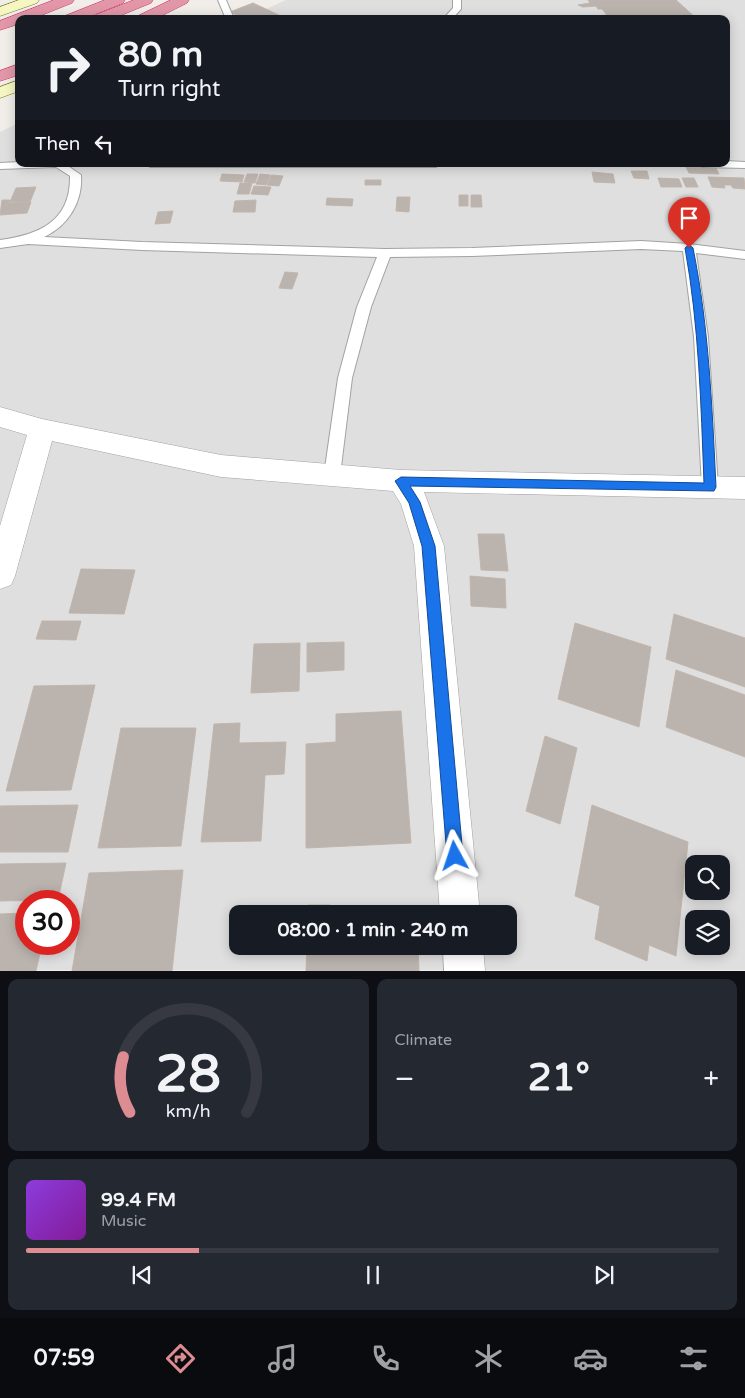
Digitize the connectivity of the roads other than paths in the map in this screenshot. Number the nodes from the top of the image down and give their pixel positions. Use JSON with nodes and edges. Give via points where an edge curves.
{"nodes":[{"id":1,"x":32,"y":0,"type":"edge"},
{"id":2,"x":67,"y":0,"type":"edge"},
{"id":3,"x":118,"y":0,"type":"edge"},
{"id":4,"x":146,"y":0,"type":"edge"},
{"id":5,"x":182,"y":0,"type":"edge"},
{"id":6,"x":235,"y":0,"type":"edge"},
{"id":7,"x":457,"y":0,"type":"edge"},
{"id":8,"x":223,"y":2,"type":"edge"},
{"id":9,"x":0,"y":12,"type":"edge"},
{"id":10,"x":28,"y":15,"type":"edge"},
{"id":11,"x":80,"y":15,"type":"edge"},
{"id":12,"x":110,"y":15,"type":"edge"},
{"id":13,"x":151,"y":15,"type":"edge"},
{"id":14,"x":228,"y":15,"type":"edge"},
{"id":15,"x":451,"y":15,"type":"edge"},
{"id":16,"x":15,"y":20,"type":"edge"},
{"id":17,"x":0,"y":26,"type":"edge"},
{"id":18,"x":15,"y":70,"type":"edge"},
{"id":19,"x":0,"y":76,"type":"edge"},
{"id":20,"x":15,"y":87,"type":"edge"},
{"id":21,"x":0,"y":93,"type":"edge"},
{"id":22,"x":15,"y":165,"type":"edge"},
{"id":23,"x":730,"y":165,"type":"edge"},
{"id":24,"x":745,"y":165,"type":"edge"},
{"id":25,"x":0,"y":166,"type":"edge"},
{"id":26,"x":63,"y":167,"type":"edge"},
{"id":27,"x":28,"y":240,"type":"junction"},
{"id":28,"x":0,"y":244,"type":"edge"},
{"id":29,"x":689,"y":248,"type":"junction"},
{"id":30,"x":385,"y":253,"type":"junction"},
{"id":31,"x":745,"y":255,"type":"edge"},
{"id":32,"x":0,"y":417,"type":"edge"},
{"id":33,"x":42,"y":429,"type":"junction"},
{"id":34,"x":332,"y":475,"type":"junction"},
{"id":35,"x":401,"y":481,"type":"junction"},
{"id":36,"x":710,"y":487,"type":"junction"},
{"id":37,"x":745,"y":488,"type":"edge"},
{"id":38,"x":0,"y":576,"type":"edge"},
{"id":39,"x":459,"y":905,"type":"edge"},
{"id":40,"x":464,"y":955,"type":"edge"},
{"id":41,"x":465,"y":970,"type":"edge"}],
"edges":[{"from":1,"to":9,"type":"street"},
{"from":2,"to":10,"type":"highway"},
{"from":3,"to":11,"type":"highway"},
{"from":4,"to":12,"type":"highway"},
{"from":5,"to":13,"type":"highway"},
{"from":6,"to":8,"type":"lane"},
{"from":7,"to":15,"type":"lane","via":[[457,9]]},
{"from":8,"to":14,"type":"lane"},
{"from":16,"to":17,"type":"highway"},
{"from":18,"to":19,"type":"highway"},
{"from":20,"to":21,"type":"street"},
{"from":22,"to":25,"type":"lane"},
{"from":23,"to":24,"type":"lane"},
{"from":26,"to":27,"type":"lane","via":[[75,175],[77,185],[62,220]]},
{"from":27,"to":28,"type":"lane"},
{"from":27,"to":30,"type":"lane"},
{"from":29,"to":30,"type":"lane","via":[[641,245]]},
{"from":29,"to":31,"type":"lane"},
{"from":29,"to":36,"type":"lane","via":[[697,288],[705,377]]},
{"from":30,"to":34,"type":"lane","via":[[364,307],[345,378]]},
{"from":32,"to":33,"type":"street"},
{"from":33,"to":34,"type":"street","via":[[221,466]]},
{"from":33,"to":38,"type":"street"},
{"from":34,"to":35,"type":"street"},
{"from":35,"to":36,"type":"street"},
{"from":35,"to":39,"type":"street","via":[[414,502],[428,546]]},
{"from":36,"to":37,"type":"street"},
{"from":40,"to":41,"type":"street"}]}
